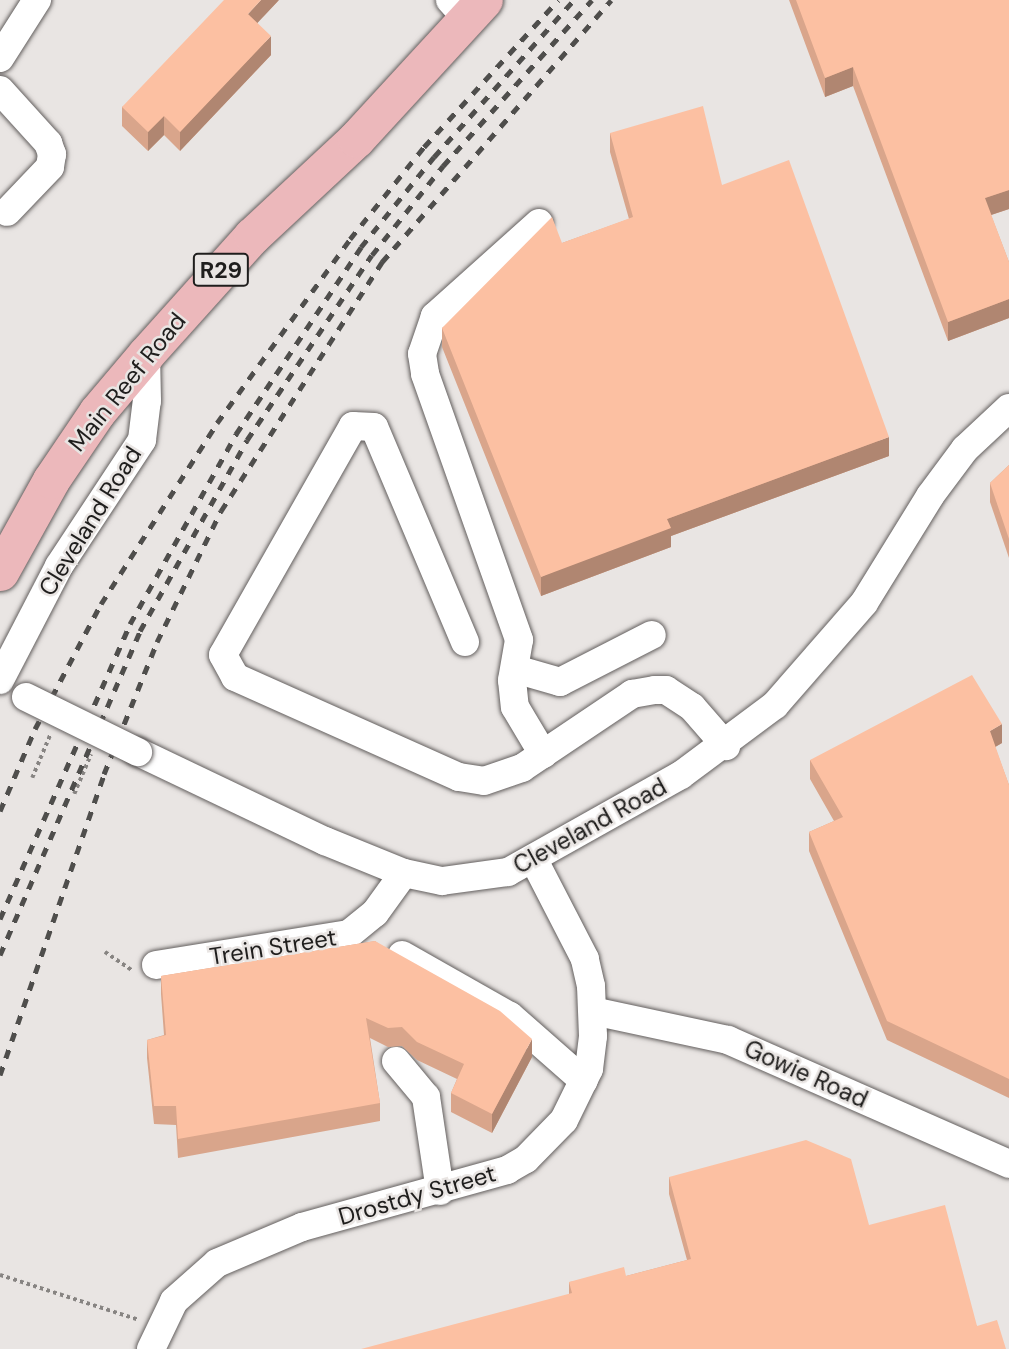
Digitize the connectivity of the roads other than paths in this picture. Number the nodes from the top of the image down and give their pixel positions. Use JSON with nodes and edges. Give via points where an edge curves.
{"nodes":[{"id":1,"x":37,"y":0,"type":"edge"},
{"id":2,"x":467,"y":6,"type":"edge"},
{"id":3,"x":0,"y":58,"type":"edge"},
{"id":4,"x":0,"y":90,"type":"edge"},
{"id":5,"x":7,"y":212,"type":"dead end"},
{"id":6,"x":540,"y":223,"type":"dead end"},
{"id":7,"x":146,"y":354,"type":"junction"},
{"id":8,"x":1009,"y":408,"type":"edge"},
{"id":9,"x":0,"y":572,"type":"edge"},
{"id":10,"x":652,"y":635,"type":"dead end"},
{"id":11,"x":465,"y":642,"type":"dead end"},
{"id":12,"x":515,"y":669,"type":"junction"},
{"id":13,"x":0,"y":680,"type":"edge"},
{"id":14,"x":0,"y":686,"type":"edge"},
{"id":15,"x":726,"y":746,"type":"junction"},
{"id":16,"x":543,"y":754,"type":"junction"},
{"id":17,"x":534,"y":860,"type":"junction"},
{"id":18,"x":404,"y":873,"type":"junction"},
{"id":19,"x":402,"y":956,"type":"edge"},
{"id":20,"x":156,"y":965,"type":"dead end"},
{"id":21,"x":593,"y":1011,"type":"junction"},
{"id":22,"x":396,"y":1061,"type":"dead end"},
{"id":23,"x":584,"y":1081,"type":"junction"},
{"id":24,"x":1009,"y":1164,"type":"edge"},
{"id":25,"x":440,"y":1191,"type":"junction"},
{"id":26,"x":156,"y":1338,"type":"edge"}],
"edges":[{"from":1,"to":3,"type":"street"},
{"from":2,"to":7,"type":"main road","name":"Main Reef Road","number":"R29","via":[[356,139],[252,236]]},
{"from":4,"to":5,"type":"street","via":[[48,143],[52,154],[50,167]]},
{"from":6,"to":12,"type":"street","via":[[435,316],[422,354],[425,374],[519,639]]},
{"from":7,"to":9,"type":"main road","name":"Main Reef Road","number":"R29","via":[[97,412],[51,480]]},
{"from":7,"to":13,"type":"street","name":"Cleveland Road","via":[[147,409],[142,440],[59,566]]},
{"from":8,"to":15,"type":"street","name":"Cleveland Road","via":[[965,449],[930,496],[838,638],[775,705]]},
{"from":10,"to":12,"type":"street","via":[[567,680],[543,680]]},
{"from":11,"to":16,"type":"street","via":[[374,427],[353,426],[223,655],[227,668],[235,677],[459,777],[502,778]]},
{"from":12,"to":16,"type":"street","via":[[515,707]]},
{"from":14,"to":18,"type":"street","name":"Cleveland Road","bridge":true,"via":[[325,841]]},
{"from":15,"to":16,"type":"street","via":[[692,707],[666,690],[654,690],[632,694]]},
{"from":15,"to":17,"type":"street","name":"Cleveland Road"},
{"from":17,"to":18,"type":"street","name":"Cleveland Road","via":[[508,873],[462,881]]},
{"from":17,"to":21,"type":"street","name":"Drostdy Street","via":[[585,959]]},
{"from":18,"to":20,"type":"street","name":"Trein Street","via":[[375,913],[349,934]]},
{"from":19,"to":23,"type":"street","via":[[510,1016]]},
{"from":21,"to":23,"type":"street","name":"Drostdy Street"},
{"from":21,"to":24,"type":"street","name":"Gowie Road","via":[[728,1040]]},
{"from":22,"to":25,"type":"street","via":[[426,1097]]},
{"from":23,"to":25,"type":"street","name":"Drostdy Street","via":[[564,1121],[526,1159],[481,1180]]},
{"from":25,"to":26,"type":"street","name":"Drostdy Street","via":[[302,1227],[250,1246],[194,1278],[174,1301]]}]}
